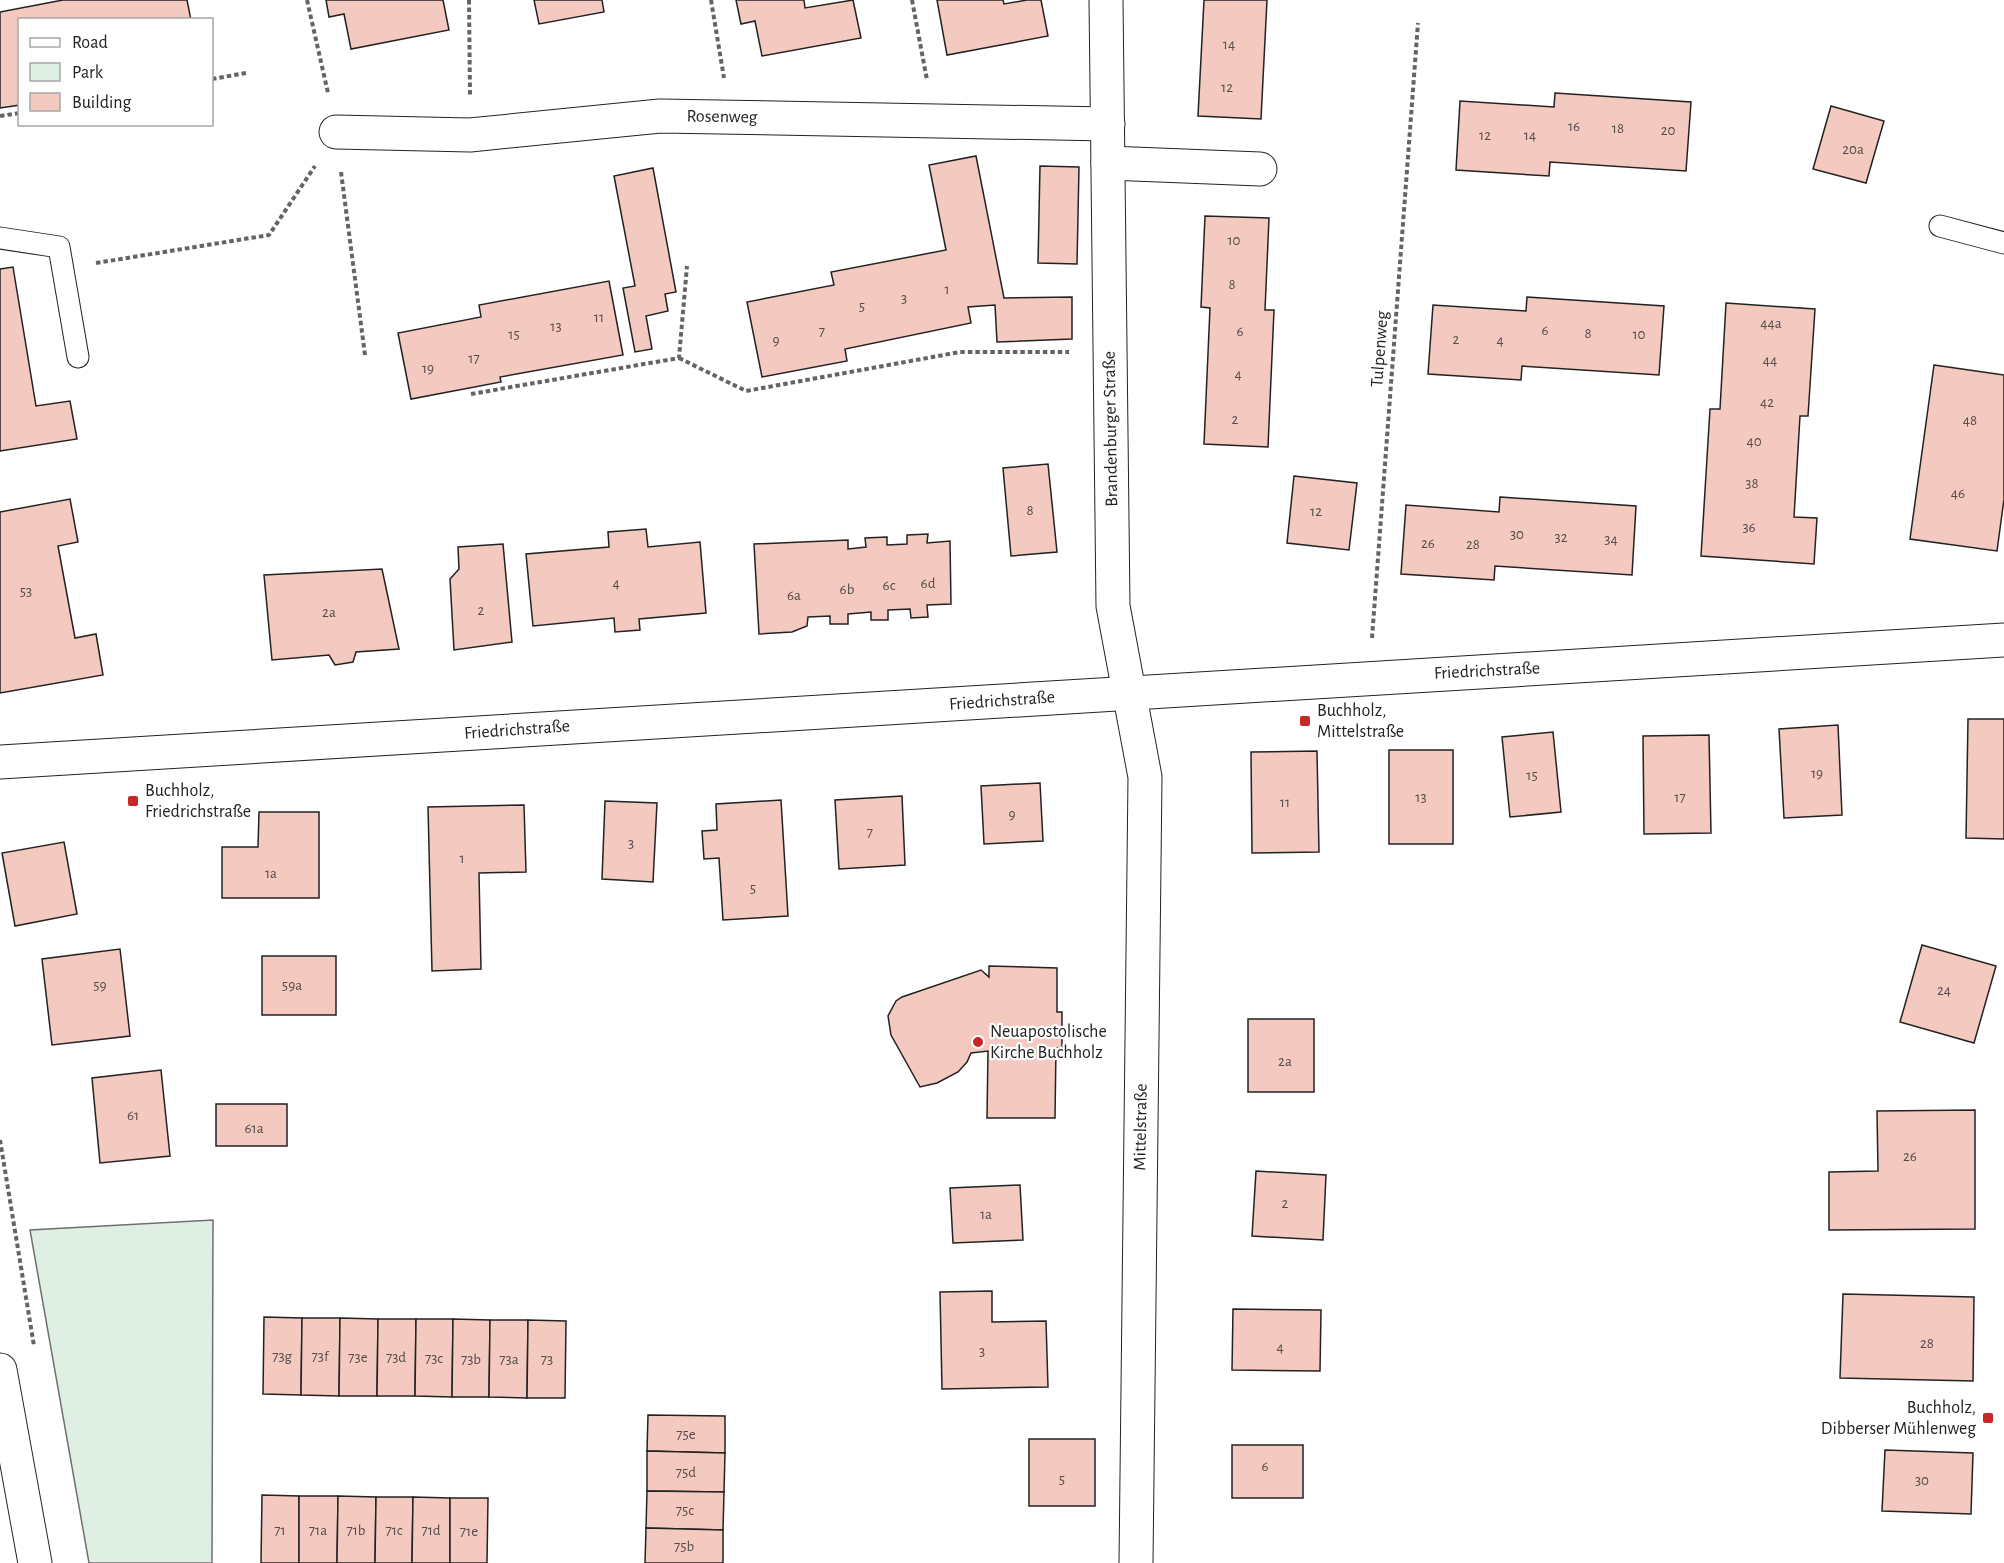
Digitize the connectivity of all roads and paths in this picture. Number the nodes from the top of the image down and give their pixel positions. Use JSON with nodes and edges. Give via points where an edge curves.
{"nodes":[{"id":1,"x":307,"y":0,"type":"edge"},
{"id":2,"x":469,"y":0,"type":"edge"},
{"id":3,"x":711,"y":0,"type":"edge"},
{"id":4,"x":912,"y":0,"type":"edge"},
{"id":5,"x":1106,"y":0,"type":"edge"},
{"id":6,"x":1418,"y":23,"type":"dead end"},
{"id":7,"x":246,"y":73,"type":"dead end"},
{"id":8,"x":213,"y":79,"type":"edge"},
{"id":9,"x":18,"y":112,"type":"edge"},
{"id":10,"x":0,"y":116,"type":"edge"},
{"id":11,"x":731,"y":117,"type":"junction"},
{"id":12,"x":934,"y":122,"type":"junction"},
{"id":13,"x":1108,"y":124,"type":"junction"},
{"id":14,"x":336,"y":132,"type":"junction"},
{"id":15,"x":470,"y":135,"type":"junction"},
{"id":16,"x":1108,"y":163,"type":"junction"},
{"id":17,"x":1260,"y":169,"type":"dead end"},
{"id":18,"x":1940,"y":226,"type":"dead end"},
{"id":19,"x":0,"y":238,"type":"edge"},
{"id":20,"x":2004,"y":243,"type":"edge"},
{"id":21,"x":96,"y":263,"type":"dead end"},
{"id":22,"x":687,"y":266,"type":"dead end"},
{"id":23,"x":1110,"y":352,"type":"junction"},
{"id":24,"x":365,"y":355,"type":"dead end"},
{"id":25,"x":78,"y":357,"type":"dead end"},
{"id":26,"x":679,"y":358,"type":"junction"},
{"id":27,"x":471,"y":394,"type":"dead end"},
{"id":28,"x":2004,"y":640,"type":"edge"},
{"id":29,"x":1369,"y":678,"type":"junction"},
{"id":30,"x":1130,"y":693,"type":"junction"},
{"id":31,"x":0,"y":762,"type":"edge"},
{"id":32,"x":0,"y":1370,"type":"edge"},
{"id":33,"x":35,"y":1563,"type":"edge"},
{"id":34,"x":1136,"y":1563,"type":"edge"}],
"edges":[{"from":1,"to":14,"type":"path"},
{"from":2,"to":15,"type":"path"},
{"from":3,"to":11,"type":"path"},
{"from":4,"to":12,"type":"path"},
{"from":5,"to":13,"type":"street","name":"Brandenburger Straße"},
{"from":6,"to":29,"type":"path","name":"Tulpenweg"},
{"from":7,"to":8,"type":"path"},
{"from":9,"to":10,"type":"path"},
{"from":11,"to":12,"type":"street","name":"Rosenweg"},
{"from":11,"to":15,"type":"street","name":"Rosenweg","via":[[660,116]]},
{"from":12,"to":13,"type":"street","name":"Rosenweg"},
{"from":13,"to":16,"type":"street","name":"Brandenburger Straße"},
{"from":14,"to":15,"type":"street","name":"Rosenweg"},
{"from":14,"to":21,"type":"path","via":[[269,235]]},
{"from":14,"to":24,"type":"path"},
{"from":16,"to":17,"type":"street"},
{"from":16,"to":23,"type":"street","name":"Brandenburger Straße"},
{"from":18,"to":20,"type":"lane"},
{"from":19,"to":25,"type":"lane","via":[[59,247]]},
{"from":22,"to":26,"type":"path"},
{"from":23,"to":26,"type":"path","via":[[960,352],[746,391]]},
{"from":23,"to":30,"type":"street","name":"Brandenburger Straße","via":[[1113,606]]},
{"from":26,"to":27,"type":"path"},
{"from":28,"to":29,"type":"street","name":"Friedrichstraße"},
{"from":29,"to":30,"type":"street","name":"Friedrichstraße"},
{"from":30,"to":31,"type":"street","name":"Friedrichstraße"},
{"from":30,"to":34,"type":"street","name":"Mittelstraße","via":[[1145,777]]},
{"from":32,"to":33,"type":"street"}]}
